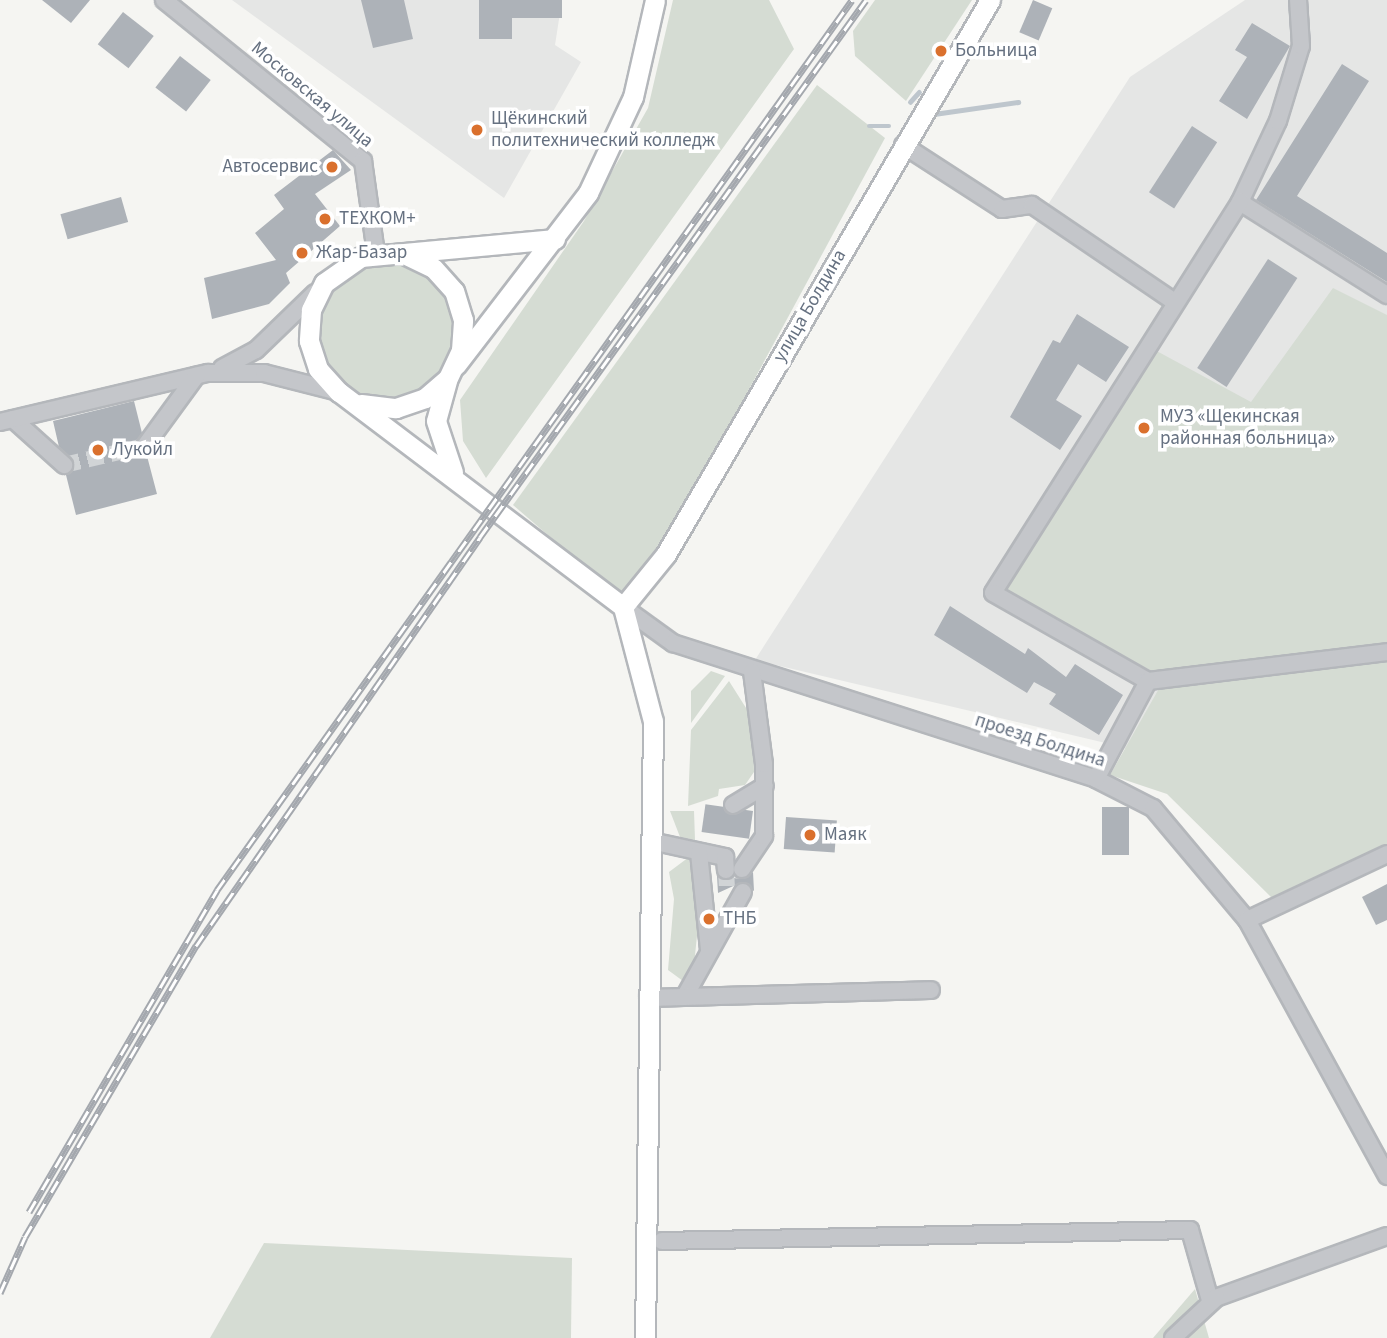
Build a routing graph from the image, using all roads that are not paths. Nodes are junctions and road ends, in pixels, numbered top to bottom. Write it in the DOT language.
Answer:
graph roads {
  1 [pos="164,0"];
  2 [pos="655,0"];
  3 [pos="990,0"];
  4 [pos="1298,0"];
  5 [pos="903,145"];
  6 [pos="1240,202"];
  7 [pos="555,239"];
  8 [pos="383,253"];
  9 [pos="324,283"];
  10 [pos="1387,295"];
  11 [pos="1173,301"];
  12 [pos="452,371"];
  13 [pos="202,375"];
  14 [pos="345,396"];
  15 [pos="7,420"];
  16 [pos="145,446"];
  17 [pos="64,465"];
  18 [pos="462,484"];
  19 [pos="623,607"];
  20 [pos="1387,652"];
  21 [pos="752,672"];
  22 [pos="1148,681"];
  23 [pos="1096,779"];
  24 [pos="765,786"];
  25 [pos="733,805"];
  26 [pos="651,841"];
  27 [pos="699,853"];
  28 [pos="1387,854"];
  29 [pos="742,869"];
  30 [pos="726,870"];
  31 [pos="735,892"];
  32 [pos="1247,920"];
  33 [pos="710,956"];
  34 [pos="931,990"];
  35 [pos="685,996"];
  36 [pos="648,998"];
  37 [pos="1387,1176"];
  38 [pos="1387,1236"];
  39 [pos="662,1241"];
  40 [pos="1216,1298"];
  41 [pos="645,1338"];
  42 [pos="1173,1338"];
  1 -- 8 [label="street, Московская улица"];
  2 -- 7 [label="main road"];
  3 -- 5 [label="main road, улица Болдина"];
  4 -- 6 [label="street"];
  5 -- 11 [label="street"];
  5 -- 19 [label="main road, улица Болдина"];
  6 -- 10 [label="street"];
  6 -- 11 [label="street"];
  7 -- 8 [label="main road"];
  7 -- 12 [label="main road"];
  8 -- 9 [label="main road"];
  8 -- 12 [label="main road"];
  9 -- 13 [label="street"];
  9 -- 14 [label="main road"];
  11 -- 22 [label="street"];
  12 -- 14 [label="main road"];
  12 -- 18 [label="main road"];
  13 -- 14 [label="street"];
  13 -- 15 [label="street"];
  13 -- 16 [label="street"];
  14 -- 18 [label="main road"];
  15 -- 17 [label="street"];
  18 -- 19 [label="main road"];
  19 -- 21 [label="street, проезд Болдина"];
  19 -- 26 [label="main road"];
  20 -- 22 [label="street"];
  21 -- 23 [label="street, проезд Болдина"];
  21 -- 24 [label="street"];
  22 -- 23 [label="street"];
  23 -- 32 [label="street, проезд Болдина"];
  24 -- 25 [label="street"];
  24 -- 29 [label="street"];
  26 -- 27 [label="street"];
  26 -- 36 [label="main road"];
  27 -- 30 [label="street"];
  27 -- 33 [label="street"];
  28 -- 32 [label="street"];
  31 -- 33 [label="street"];
  32 -- 37 [label="street, проезд Болдина"];
  33 -- 35 [label="street"];
  34 -- 35 [label="street"];
  35 -- 36 [label="street"];
  36 -- 41 [label="main road"];
  38 -- 40 [label="street"];
  39 -- 40 [label="street"];
  40 -- 42 [label="street"];
}
